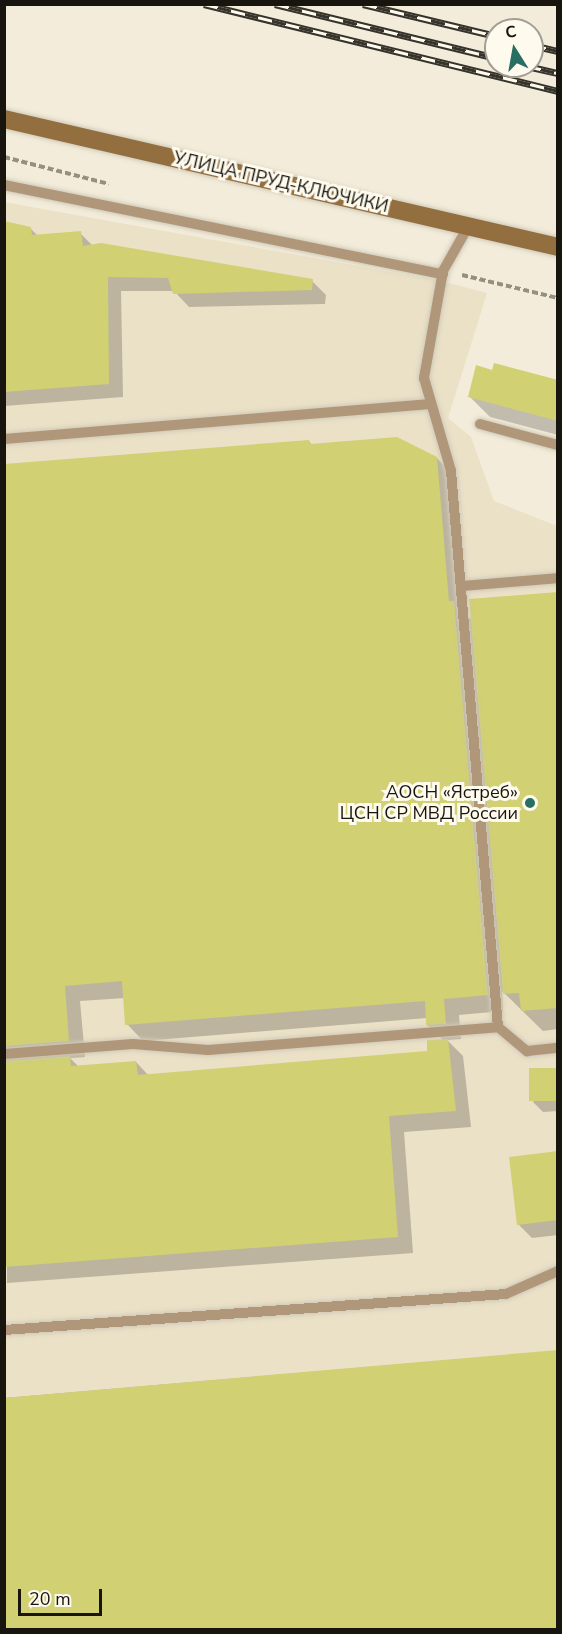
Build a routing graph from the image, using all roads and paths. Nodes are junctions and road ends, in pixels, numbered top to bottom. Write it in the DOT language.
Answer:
graph roads {
  1 [pos="4,119"];
  2 [pos="4,185"];
  3 [pos="469,225"];
  4 [pos="558,247"];
  5 [pos="443,274"];
  6 [pos="431,404"];
  7 [pos="480,424"];
  8 [pos="4,439"];
  9 [pos="558,445"];
  10 [pos="558,578"];
  11 [pos="461,586"];
  12 [pos="498,1027"];
  13 [pos="558,1048"];
  14 [pos="4,1054"];
  15 [pos="558,1271"];
  16 [pos="4,1330"];
  1 -- 3 [label="street, УЛИЦА ПРУД-КЛЮЧИКИ"];
  2 -- 5 [label="lane"];
  3 -- 4 [label="street, УЛИЦА ПРУД-КЛЮЧИКИ"];
  3 -- 5 [label="lane"];
  5 -- 6 [label="lane"];
  6 -- 8 [label="lane"];
  6 -- 11 [label="lane"];
  7 -- 9 [label="lane"];
  10 -- 11 [label="lane"];
  11 -- 12 [label="lane"];
  12 -- 13 [label="lane"];
  12 -- 14 [label="lane"];
  15 -- 16 [label="lane"];
}
